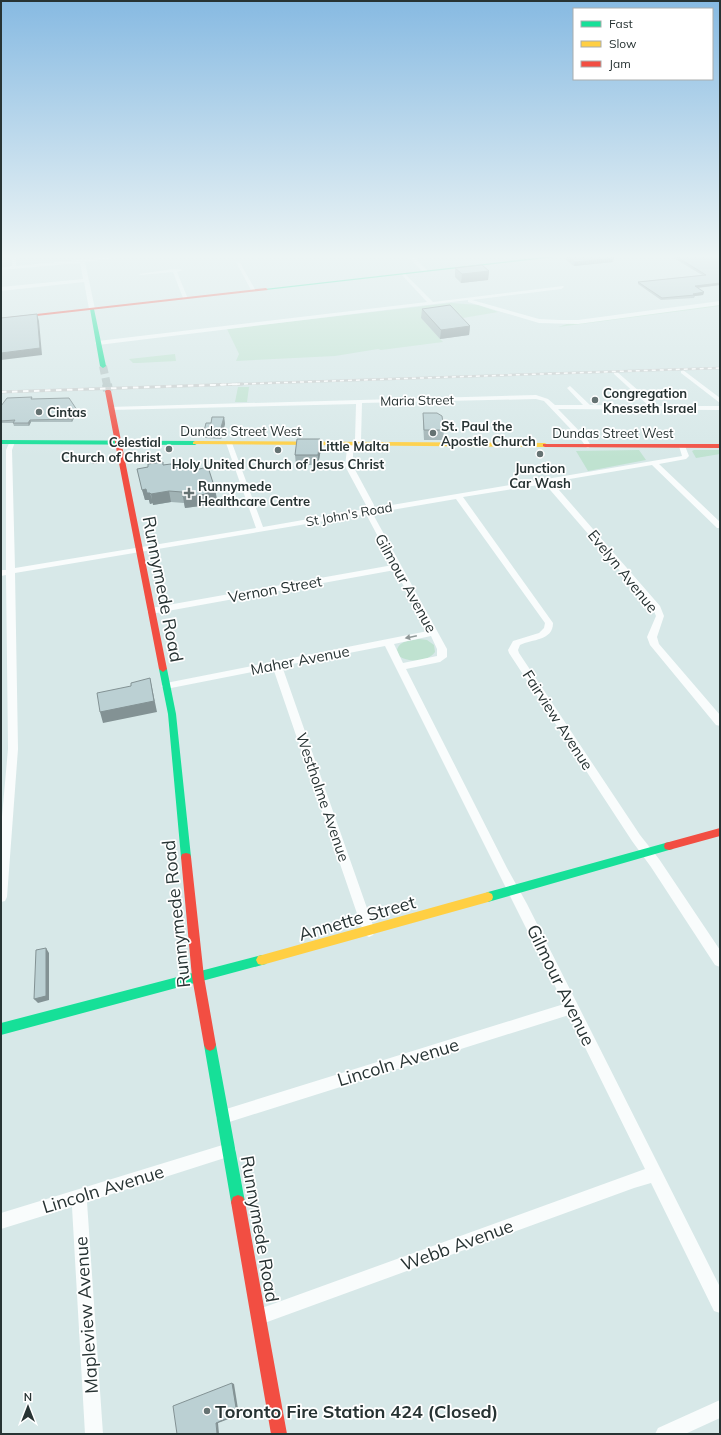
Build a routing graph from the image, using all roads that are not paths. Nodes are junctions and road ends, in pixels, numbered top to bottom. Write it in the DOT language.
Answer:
graph roads {
  1 [pos="95,324"];
  2 [pos="256,324"];
  3 [pos="98,343"];
  4 [pos="103,366"];
  5 [pos="683,372"];
  6 [pos="616,373"];
  7 [pos="570,388"];
  8 [pos="108,391"];
  9 [pos="720,401"];
  10 [pos="359,402"];
  11 [pos="554,407"];
  12 [pos="588,407"];
  13 [pos="112,408"];
  14 [pos="655,408"];
  15 [pos="720,408"];
  16 [pos="1,442"];
  17 [pos="12,442"];
  18 [pos="118,443"];
  19 [pos="229,443"];
  20 [pos="355,444"];
  21 [pos="588,446"];
  22 [pos="682,446"];
  23 [pos="720,446"];
  24 [pos="654,463"];
  25 [pos="547,481"];
  26 [pos="458,496"];
  27 [pos="370,511"];
  28 [pos="720,526"];
  29 [pos="260,529"];
  30 [pos="139,550"];
  31 [pos="398,567"];
  32 [pos="6,572"];
  33 [pos="151,611"];
  34 [pos="433,632"];
  35 [pos="388,642"];
  36 [pos="276,664"];
  37 [pos="400,667"];
  38 [pos="166,686"];
  39 [pos="720,722"];
  40 [pos="720,832"];
  41 [pos="646,852"];
  42 [pos="513,891"];
  43 [pos="1,897"];
  44 [pos="369,931"];
  45 [pos="720,961"];
  46 [pos="198,977"];
  47 [pos="572,1008"];
  48 [pos="1,1029"];
  49 [pos="223,1117"];
  50 [pos="229,1150"];
  51 [pos="656,1174"];
  52 [pos="79,1196"];
  53 [pos="1,1221"];
  54 [pos="720,1305"];
  55 [pos="259,1317"];
  56 [pos="720,1409"];
  57 [pos="94,1434"];
  58 [pos="279,1434"];
  59 [pos="664,1434"];
  1 -- 3 [label="street"];
  2 -- 3 [label="street"];
  3 -- 4 [label="street"];
  5 -- 9 [label="street"];
  6 -- 14 [label="street"];
  7 -- 12 [label="street"];
  8 -- 13 [label="street, Runnymede Road"];
  10 -- 11 [label="street, Maria Street"];
  10 -- 13 [label="street, Maria Street"];
  10 -- 20 [label="street, Gilmour Avenue"];
  11 -- 12 [label="street, Maria Street"];
  11 -- 21 [label="street"];
  12 -- 14 [label="street, Maria Street"];
  13 -- 18 [label="street, Runnymede Road"];
  14 -- 15 [label="street, Maria Street"];
  16 -- 17 [label="street, Dundas Street West"];
  17 -- 18 [label="street, Dundas Street West"];
  17 -- 32 [label="street"];
  18 -- 19 [label="street, Dundas Street West"];
  18 -- 30 [label="street, Runnymede Road"];
  19 -- 20 [label="street, Dundas Street West"];
  19 -- 29 [label="street"];
  20 -- 21 [label="street, Dundas Street West"];
  20 -- 27 [label="street, Gilmour Avenue"];
  21 -- 22 [label="street, Dundas Street West"];
  22 -- 23 [label="street, Dundas Street West"];
  22 -- 24 [label="street, St John's Road"];
  24 -- 25 [label="street, St John's Road"];
  24 -- 28 [label="street"];
  25 -- 26 [label="street, St John's Road"];
  25 -- 39 [label="street, Evelyn Avenue"];
  26 -- 27 [label="street, St John's Road"];
  26 -- 41 [label="street, Fairview Avenue"];
  27 -- 29 [label="street, St John's Road"];
  27 -- 31 [label="street, Gilmour Avenue"];
  29 -- 30 [label="street, St John's Road"];
  30 -- 32 [label="street, St John's Road"];
  30 -- 33 [label="street, Runnymede Road"];
  31 -- 33 [label="street, Vernon Street"];
  31 -- 34 [label="street, Gilmour Avenue"];
  32 -- 43 [label="street"];
  33 -- 38 [label="street, Runnymede Road"];
  34 -- 35 [label="street, Maher Avenue, one-way"];
  34 -- 37 [label="street, Gilmour Avenue"];
  35 -- 36 [label="street, Maher Avenue"];
  35 -- 37 [label="street, Gilmour Avenue"];
  36 -- 38 [label="street, Maher Avenue"];
  36 -- 44 [label="street, Westholme Avenue"];
  37 -- 42 [label="street, Gilmour Avenue"];
  38 -- 46 [label="street, Runnymede Road"];
  40 -- 41 [label="street, Annette Street"];
  41 -- 42 [label="street, Annette Street"];
  41 -- 45 [label="street, Fairview Avenue"];
  42 -- 44 [label="street, Annette Street"];
  42 -- 47 [label="street, Gilmour Avenue"];
  44 -- 46 [label="street, Annette Street"];
  46 -- 48 [label="street, Annette Street"];
  46 -- 49 [label="street, Runnymede Road"];
  47 -- 49 [label="street, Lincoln Avenue"];
  47 -- 51 [label="street, Gilmour Avenue"];
  49 -- 50 [label="street, Runnymede Road"];
  50 -- 52 [label="street, Lincoln Avenue"];
  50 -- 55 [label="street, Runnymede Road"];
  51 -- 54 [label="street, Gilmour Avenue"];
  51 -- 55 [label="street, Webb Avenue"];
  52 -- 53 [label="street, Lincoln Avenue"];
  52 -- 57 [label="street, Mapleview Avenue"];
  55 -- 58 [label="street, Runnymede Road"];
  56 -- 59 [label="street"];
}
